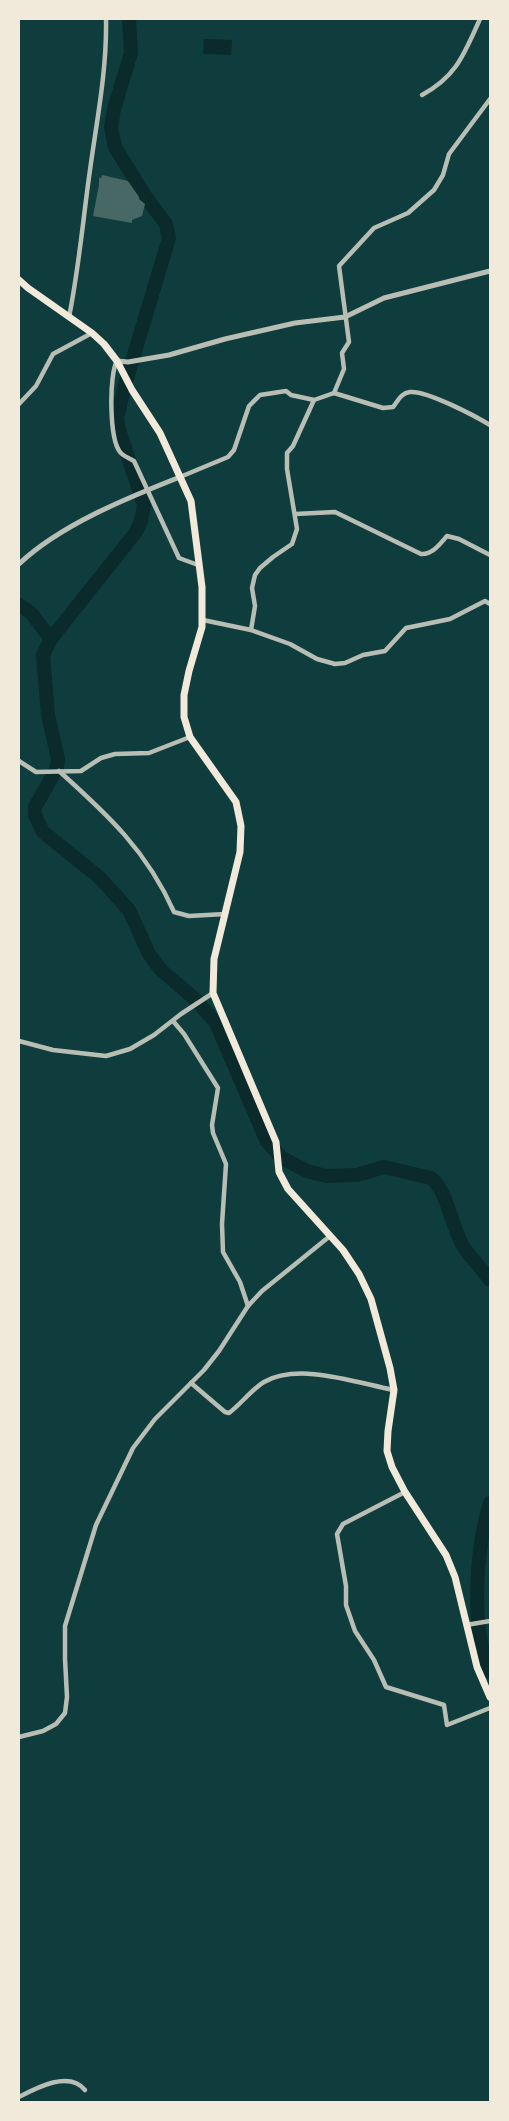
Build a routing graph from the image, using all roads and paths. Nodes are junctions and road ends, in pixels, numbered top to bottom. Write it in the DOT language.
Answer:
graph roads {
  1 [pos="106,19"];
  2 [pos="480,19"];
  3 [pos="422,94"];
  4 [pos="490,99"];
  5 [pos="490,271"];
  6 [pos="19,280"];
  7 [pos="69,317"];
  8 [pos="345,317"];
  9 [pos="92,333"];
  10 [pos="117,361"];
  11 [pos="334,393"];
  12 [pos="314,400"];
  13 [pos="19,404"];
  14 [pos="490,425"];
  15 [pos="180,477"];
  16 [pos="147,490"];
  17 [pos="295,514"];
  18 [pos="490,555"];
  19 [pos="19,564"];
  20 [pos="198,565"];
  21 [pos="490,604"];
  22 [pos="203,620"];
  23 [pos="251,630"];
  24 [pos="190,737"];
  25 [pos="19,761"];
  26 [pos="59,771"];
  27 [pos="226,914"];
  28 [pos="213,993"];
  29 [pos="173,1021"];
  30 [pos="19,1041"];
  31 [pos="330,1236"];
  32 [pos="248,1306"];
  33 [pos="191,1384"];
  34 [pos="394,1390"];
  35 [pos="405,1492"];
  36 [pos="490,1621"];
  37 [pos="468,1624"];
  38 [pos="490,1696"];
  39 [pos="490,1708"];
  40 [pos="19,1737"];
  41 [pos="85,2090"];
  42 [pos="19,2097"];
  1 -- 7 [label="street"];
  2 -- 3 [label="street"];
  4 -- 8 [label="street"];
  5 -- 8 [label="street"];
  6 -- 7 [label="main road"];
  7 -- 9 [label="main road"];
  8 -- 10 [label="street"];
  8 -- 11 [label="street"];
  9 -- 10 [label="main road"];
  9 -- 13 [label="street"];
  10 -- 15 [label="main road"];
  10 -- 16 [label="street"];
  11 -- 12 [label="street"];
  11 -- 14 [label="street"];
  12 -- 15 [label="street"];
  12 -- 17 [label="street"];
  15 -- 16 [label="street"];
  15 -- 20 [label="main road"];
  16 -- 19 [label="street"];
  16 -- 20 [label="street"];
  17 -- 18 [label="street"];
  17 -- 23 [label="street"];
  20 -- 22 [label="main road"];
  21 -- 23 [label="street"];
  22 -- 23 [label="street"];
  22 -- 24 [label="main road"];
  24 -- 26 [label="street"];
  24 -- 27 [label="main road"];
  25 -- 26 [label="street"];
  26 -- 27 [label="street"];
  27 -- 28 [label="main road"];
  28 -- 29 [label="street"];
  28 -- 31 [label="main road"];
  29 -- 30 [label="street"];
  29 -- 32 [label="street"];
  31 -- 32 [label="street"];
  31 -- 34 [label="main road"];
  32 -- 33 [label="street"];
  33 -- 34 [label="street"];
  33 -- 40 [label="street"];
  34 -- 35 [label="main road"];
  35 -- 37 [label="main road"];
  35 -- 39 [label="street"];
  36 -- 37 [label="street"];
  37 -- 38 [label="main road"];
  41 -- 42 [label="street"];
}
